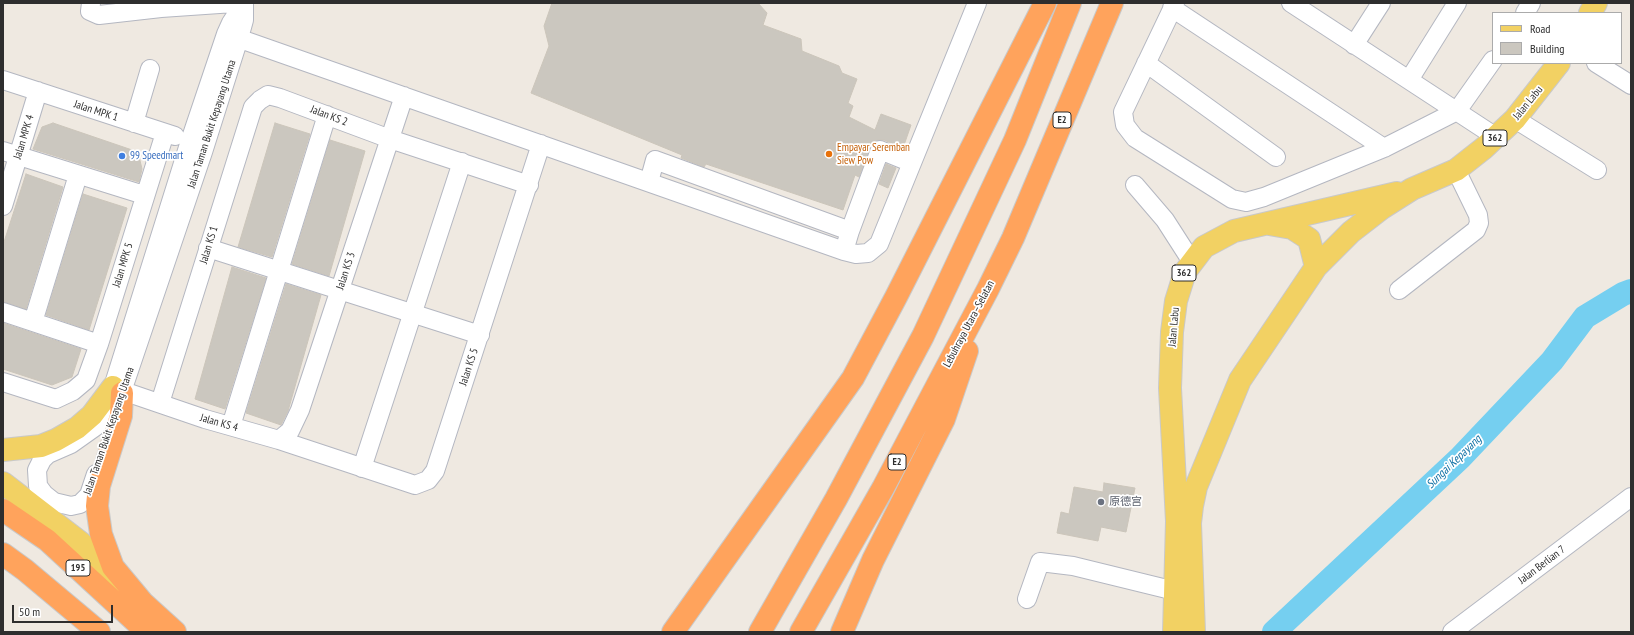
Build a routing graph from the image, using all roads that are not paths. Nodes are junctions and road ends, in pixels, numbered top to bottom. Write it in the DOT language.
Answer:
graph roads {
  1 [pos="234,3"];
  2 [pos="244,3"];
  3 [pos="977,3"];
  4 [pos="1045,3"];
  5 [pos="1070,3"];
  6 [pos="1112,3"];
  7 [pos="1291,3"];
  8 [pos="1381,3"];
  9 [pos="1457,3"];
  10 [pos="1531,3"];
  11 [pos="1596,3"];
  12 [pos="162,6"];
  13 [pos="1174,6"];
  14 [pos="90,7"];
  15 [pos="1526,12"];
  16 [pos="1591,12"];
  17 [pos="233,36"];
  18 [pos="1354,44"];
  19 [pos="1492,61"];
  20 [pos="1146,63"];
  21 [pos="1558,64"];
  22 [pos="1598,64"];
  23 [pos="150,69"];
  24 [pos="3,80"];
  25 [pos="1409,80"];
  26 [pos="1631,84"];
  27 [pos="38,91"];
  28 [pos="268,95"];
  29 [pos="404,96"];
  30 [pos="1457,111"];
  31 [pos="327,115"];
  32 [pos="1515,120"];
  33 [pos="134,123"];
  34 [pos="165,133"];
  35 [pos="1496,137"];
  36 [pos="390,139"];
  37 [pos="190,141"];
  38 [pos="541,144"];
  39 [pos="1384,148"];
  40 [pos="11,154"];
  41 [pos="1276,158"];
  42 [pos="462,162"];
  43 [pos="912,163"];
  44 [pos="1456,170"];
  45 [pos="1597,170"];
  46 [pos="78,175"];
  47 [pos="650,182"];
  48 [pos="528,185"];
  49 [pos="1135,185"];
  50 [pos="1412,189"];
  51 [pos="144,195"];
  52 [pos="3,206"];
  53 [pos="1266,224"];
  54 [pos="850,231"];
  55 [pos="208,248"];
  56 [pos="844,251"];
  57 [pos="1192,262"];
  58 [pos="1316,266"];
  59 [pos="279,271"];
  60 [pos="988,289"];
  61 [pos="340,290"];
  62 [pos="1399,290"];
  63 [pos="3,312"];
  64 [pos="412,314"];
  65 [pos="33,322"];
  66 [pos="480,335"];
  67 [pos="99,344"];
  68 [pos="3,382"];
  69 [pos="119,390"];
  70 [pos="160,403"];
  71 [pos="231,426"];
  72 [pos="279,440"];
  73 [pos="3,450"];
  74 [pos="362,468"];
  75 [pos="3,483"];
  76 [pos="1631,497"];
  77 [pos="3,510"];
  78 [pos="3,554"];
  79 [pos="3,561"];
  80 [pos="25,570"];
  81 [pos="1175,591"];
  82 [pos="1027,599"];
  83 [pos="1174,628"];
  84 [pos="99,632"];
  85 [pos="148,632"];
  86 [pos="161,632"];
  87 [pos="175,632"];
  88 [pos="673,632"];
  89 [pos="760,632"];
  90 [pos="801,632"];
  91 [pos="842,632"];
  92 [pos="1194,632"];
  93 [pos="1452,632"];
  1 -- 12 [label="street"];
  2 -- 17 [label="street, Jalan Taman Bukit Kepayang Utama"];
  3 -- 43 [label="street"];
  4 -- 88 [label="highway"];
  5 -- 89 [label="highway"];
  6 -- 60 [label="highway, Lebuhraya Utara–Selatan / E2"];
  7 -- 18 [label="street"];
  8 -- 18 [label="street"];
  9 -- 25 [label="street"];
  10 -- 15 [label="street"];
  11 -- 16 [label="main road"];
  12 -- 14 [label="street"];
  13 -- 20 [label="street"];
  13 -- 39 [label="street"];
  17 -- 29 [label="street"];
  17 -- 37 [label="street, Jalan Taman Bukit Kepayang Utama"];
  17 -- 69 [label="street, Jalan Taman Bukit Kepayang Utama"];
  18 -- 25 [label="street"];
  19 -- 30 [label="street"];
  20 -- 39 [label="street"];
  20 -- 41 [label="street"];
  21 -- 32 [label="main road, Jalan Labu / 362"];
  22 -- 26 [label="street"];
  23 -- 33 [label="street"];
  24 -- 27 [label="street, Jalan MPK 1"];
  25 -- 30 [label="street"];
  27 -- 33 [label="street, Jalan MPK 1"];
  27 -- 40 [label="street, Jalan MPK 4"];
  28 -- 31 [label="street, Jalan KS 2"];
  28 -- 55 [label="street, Jalan KS 1"];
  29 -- 36 [label="street, Jalan KS 3"];
  29 -- 38 [label="street"];
  30 -- 35 [label="street"];
  30 -- 39 [label="street"];
  31 -- 36 [label="street, Jalan KS 2"];
  31 -- 59 [label="street"];
  32 -- 35 [label="main road, Jalan Labu / 362"];
  32 -- 45 [label="street"];
  33 -- 34 [label="street, Jalan MPK 1"];
  34 -- 37 [label="street, Jalan MPK 1"];
  34 -- 51 [label="street, Jalan MPK 5"];
  35 -- 44 [label="main road, Jalan Labu / 362"];
  36 -- 42 [label="street, Jalan KS 2"];
  36 -- 61 [label="street, Jalan KS 3"];
  37 -- 69 [label="street, Jalan Taman Bukit Kepayang Utama"];
  38 -- 47 [label="street"];
  38 -- 48 [label="street, Jalan KS 5"];
  40 -- 46 [label="street"];
  40 -- 52 [label="street, Jalan MPK 4"];
  42 -- 48 [label="street, Jalan KS 2"];
  42 -- 64 [label="street"];
  43 -- 54 [label="street"];
  43 -- 56 [label="street"];
  44 -- 50 [label="main road, Jalan Labu / 362"];
  44 -- 62 [label="street"];
  46 -- 51 [label="street"];
  46 -- 65 [label="street"];
  47 -- 54 [label="street"];
  47 -- 56 [label="street"];
  48 -- 66 [label="street, Jalan KS 5"];
  49 -- 57 [label="street"];
  50 -- 53 [label="main road, Jalan Labu / 362"];
  50 -- 58 [label="main road, Jalan Labu / 362"];
  51 -- 67 [label="street, Jalan MPK 5"];
  53 -- 57 [label="main road, Jalan Labu / 362"];
  53 -- 58 [label="main road"];
  54 -- 56 [label="street"];
  55 -- 59 [label="street"];
  55 -- 70 [label="street, Jalan KS 1"];
  57 -- 81 [label="main road, Jalan Labu / 362"];
  58 -- 92 [label="main road, Jalan Labu / 362"];
  59 -- 61 [label="street"];
  59 -- 71 [label="street"];
  60 -- 90 [label="highway, Lebuhraya Utara–Selatan / E2"];
  60 -- 91 [label="highway"];
  61 -- 64 [label="street"];
  61 -- 72 [label="street, Jalan KS 3"];
  63 -- 65 [label="street"];
  64 -- 66 [label="street"];
  64 -- 74 [label="street"];
  65 -- 67 [label="street"];
  66 -- 74 [label="street, Jalan KS 5"];
  67 -- 68 [label="street, Jalan MPK 5"];
  69 -- 69 [label="street, Jalan Taman Bukit Kepayang Utama"];
  69 -- 70 [label="street, Jalan KS 4"];
  69 -- 73 [label="main road"];
  69 -- 87 [label="highway"];
  70 -- 71 [label="street, Jalan KS 4"];
  71 -- 72 [label="street, Jalan KS 4"];
  72 -- 74 [label="street, Jalan KS 5"];
  75 -- 86 [label="main road"];
  76 -- 93 [label="street, Jalan Berlian 7"];
  77 -- 85 [label="highway, 195"];
  78 -- 80 [label="highway"];
  79 -- 80 [label="main road"];
  80 -- 84 [label="highway"];
  81 -- 82 [label="street"];
  81 -- 83 [label="main road, Jalan Labu / 362"];
}
